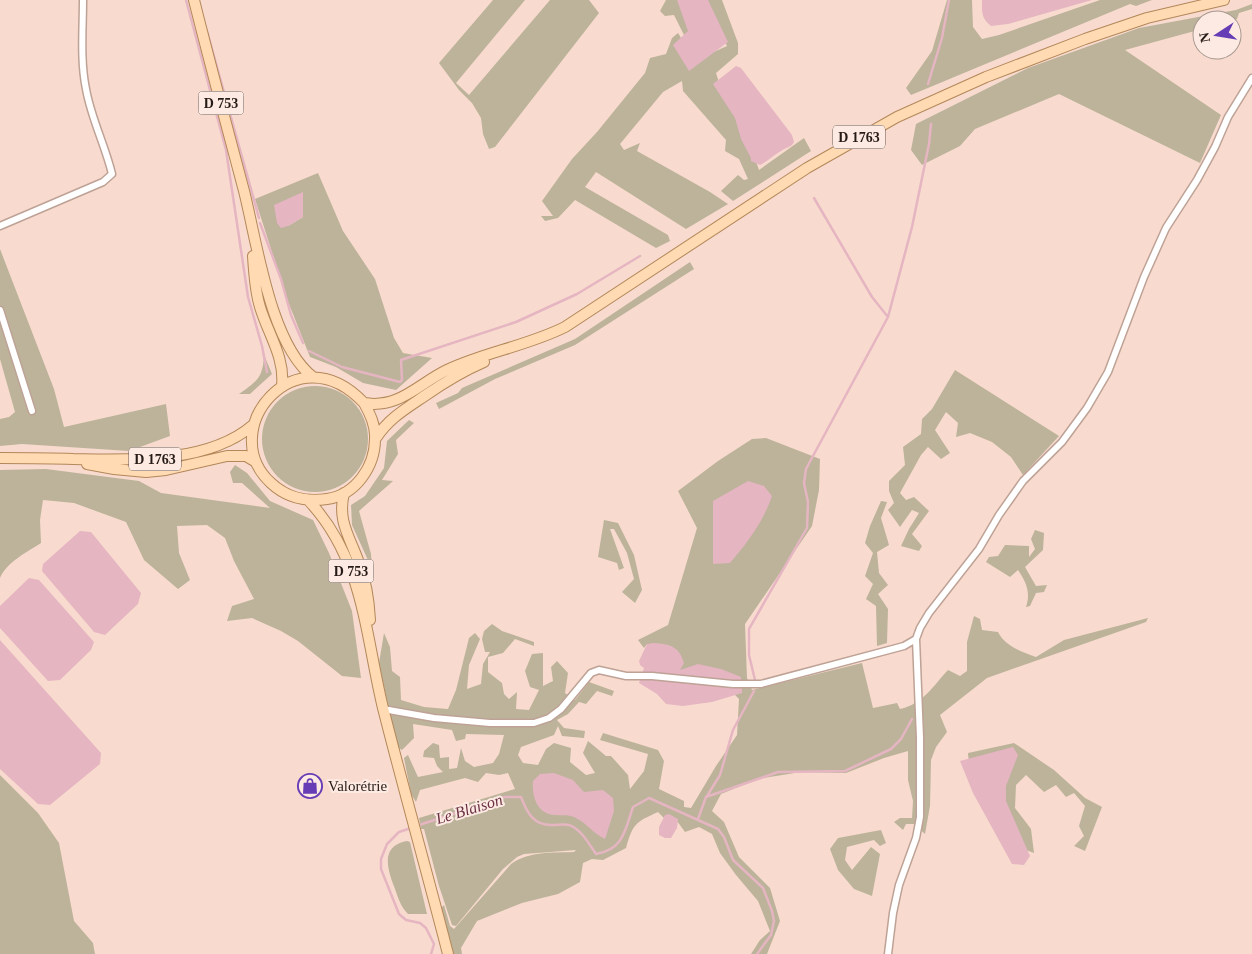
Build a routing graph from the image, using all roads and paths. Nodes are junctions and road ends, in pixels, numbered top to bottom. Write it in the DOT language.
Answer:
graph roads {
  1 [pos="83,0"];
  2 [pos="194,0"];
  3 [pos="1224,0"];
  4 [pos="1252,78"];
  5 [pos="247,206"];
  6 [pos="0,226"];
  7 [pos="0,310"];
  8 [pos="527,344"];
  9 [pos="313,377"];
  10 [pos="282,386"];
  11 [pos="364,403"];
  12 [pos="32,411"];
  13 [pos="253,425"];
  14 [pos="376,438"];
  15 [pos="0,458"];
  16 [pos="49,458"];
  17 [pos="256,462"];
  18 [pos="344,493"];
  19 [pos="309,501"];
  20 [pos="916,640"];
  21 [pos="372,650"];
  22 [pos="383,709"];
  23 [pos="448,954"];
  24 [pos="888,954"];
  1 -- 6 [label="street"];
  2 -- 5 [label="main road, D 753"];
  3 -- 8 [label="main road, D 1763"];
  4 -- 20 [label="street"];
  5 -- 9 [label="main road, D 753"];
  5 -- 10 [label="main road, D 753"];
  7 -- 12 [label="street"];
  8 -- 11 [label="main road, D 1763"];
  8 -- 14 [label="main road, D 1763"];
  9 -- 10 [label="main road"];
  9 -- 11 [label="main road"];
  10 -- 13 [label="main road"];
  11 -- 14 [label="main road"];
  13 -- 16 [label="main road, D 1763"];
  13 -- 17 [label="main road"];
  14 -- 18 [label="main road"];
  15 -- 16 [label="main road, D 1763"];
  16 -- 17 [label="main road, D 1763"];
  17 -- 19 [label="main road"];
  18 -- 19 [label="main road"];
  18 -- 21 [label="main road, D 753"];
  19 -- 21 [label="main road, D 753"];
  20 -- 22 [label="street"];
  20 -- 24 [label="street"];
  21 -- 22 [label="main road, D 753"];
  22 -- 23 [label="main road, D 753"];
}
